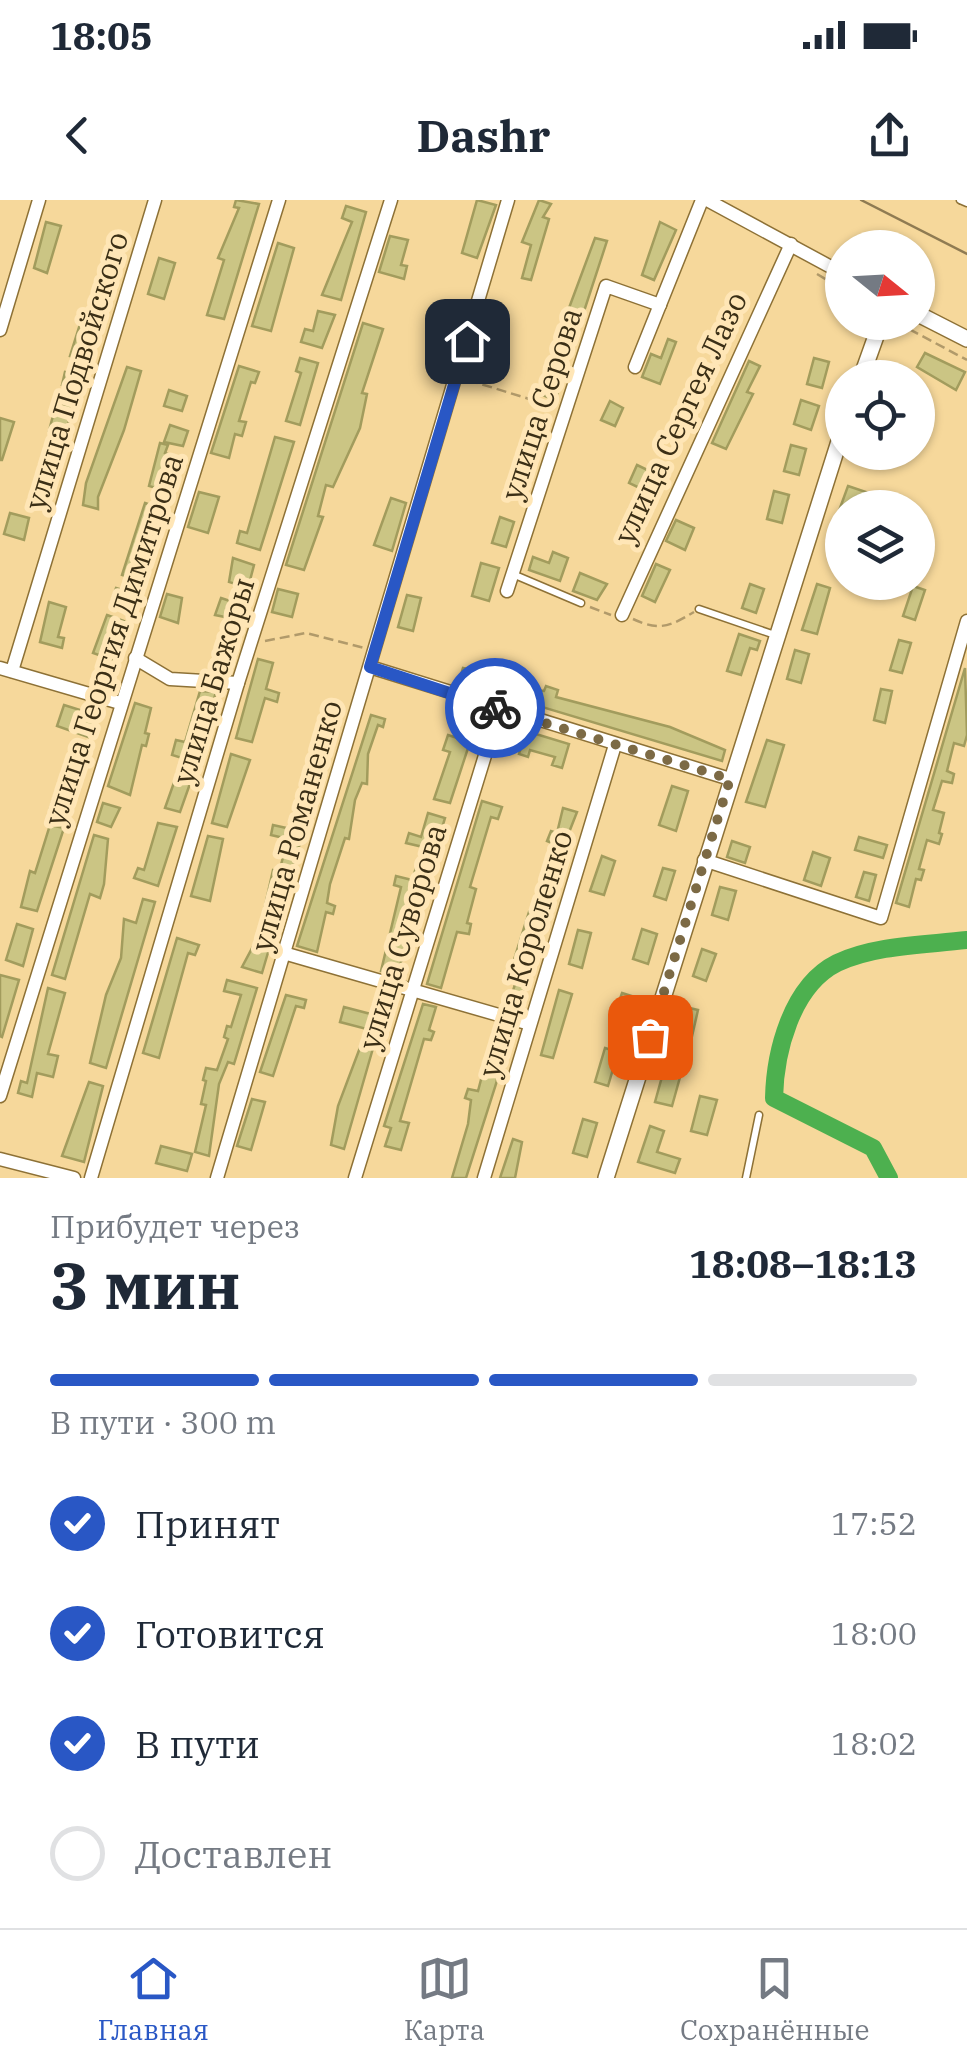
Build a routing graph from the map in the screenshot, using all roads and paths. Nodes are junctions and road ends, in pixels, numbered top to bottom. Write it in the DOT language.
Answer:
graph roads {
  1 [pos="39,200"];
  2 [pos="155,200"];
  3 [pos="279,200"];
  4 [pos="391,200"];
  5 [pos="508,200"];
  6 [pos="704,200"];
  7 [pos="960,200"];
  8 [pos="967,203"];
  9 [pos="790,244"];
  10 [pos="825,264"];
  11 [pos="660,305"];
  12 [pos="935,323"];
  13 [pos="0,330"];
  14 [pos="930,340"];
  15 [pos="967,340"];
  16 [pos="967,360"];
  17 [pos="634,368"];
  18 [pos="457,376"];
  19 [pos="566,410"];
  20 [pos="830,470"];
  21 [pos="514,575"];
  22 [pos="507,591"];
  23 [pos="581,603"];
  24 [pos="699,609"];
  25 [pos="622,614"];
  26 [pos="967,621"];
  27 [pos="776,635"];
  28 [pos="250,644"];
  29 [pos="375,651"];
  30 [pos="135,658"];
  31 [pos="370,667"];
  32 [pos="6,669"];
  33 [pos="238,683"];
  34 [pos="120,703"];
  35 [pos="499,710"];
  36 [pos="615,745"];
  37 [pos="730,779"];
  38 [pos="704,860"];
  39 [pos="287,954"];
  40 [pos="413,990"];
  41 [pos="530,1024"];
  42 [pos="0,1096"];
  43 [pos="759,1115"];
  44 [pos="0,1159"];
  45 [pos="47,1175"];
  46 [pos="74,1178"];
  47 [pos="92,1178"];
  48 [pos="216,1178"];
  49 [pos="355,1178"];
  50 [pos="484,1178"];
  51 [pos="606,1178"];
  52 [pos="746,1178"];
  1 -- 13 [label="street"];
  2 -- 32 [label="street, улица Подвойского"];
  3 -- 30 [label="street, улица Георгия Димитрова"];
  4 -- 28 [label="street, улица Бажоры"];
  5 -- 18 [label="street, улица Романенко"];
  6 -- 9 [label="street"];
  6 -- 11 [label="street"];
  7 -- 8 [label="lane"];
  9 -- 10 [label="street"];
  9 -- 25 [label="street, улица Сергея Лазо"];
  11 -- 17 [label="street"];
  11 -- 19 [label="street, улица Серова"];
  12 -- 15 [label="street"];
  14 -- 16 [label="path"];
  18 -- 19 [label="path"];
  18 -- 29 [label="street, улица Романенко"];
  19 -- 21 [label="street, улица Серова"];
  20 -- 27 [label="street"];
  21 -- 22 [label="street, улица Серова"];
  21 -- 23 [label="lane"];
  23 -- 25 [label="path"];
  24 -- 25 [label="path"];
  24 -- 27 [label="lane"];
  26 -- 38 [label="street"];
  27 -- 37 [label="street"];
  28 -- 29 [label="path"];
  28 -- 33 [label="street, улица Бажоры"];
  29 -- 31 [label="street, улица Романенко"];
  30 -- 33 [label="street"];
  30 -- 34 [label="street, улица Георгия Димитрова"];
  31 -- 35 [label="street"];
  31 -- 39 [label="street, улица Романенко"];
  32 -- 34 [label="street"];
  33 -- 47 [label="street, улица Бажоры"];
  34 -- 42 [label="street, улица Георгия Димитрова"];
  35 -- 36 [label="street"];
  35 -- 40 [label="street, улица Суворова"];
  36 -- 37 [label="street"];
  36 -- 41 [label="street, улица Короленко"];
  37 -- 38 [label="street"];
  38 -- 51 [label="street"];
  39 -- 40 [label="street"];
  39 -- 48 [label="street, улица Романенко"];
  40 -- 41 [label="street"];
  40 -- 49 [label="street, улица Суворова"];
  41 -- 50 [label="street, улица Короленко"];
  43 -- 52 [label="lane"];
  44 -- 45 [label="street"];
  45 -- 46 [label="street"];
}
